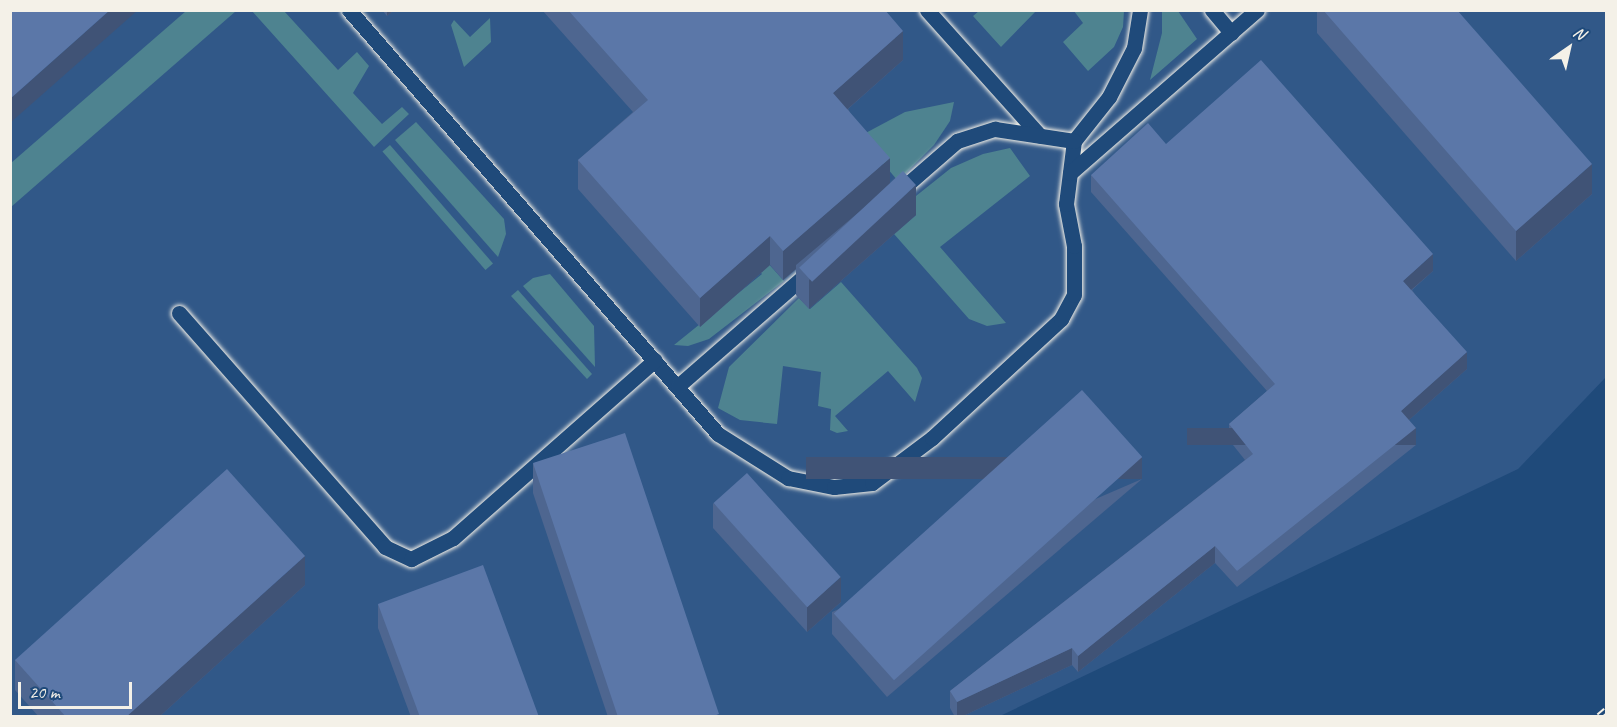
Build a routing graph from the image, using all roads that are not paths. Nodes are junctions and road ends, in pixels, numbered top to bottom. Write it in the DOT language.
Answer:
graph roads {
  1 [pos="349,10"];
  2 [pos="927,10"];
  3 [pos="1140,10"];
  4 [pos="1212,10"];
  5 [pos="1257,10"];
  6 [pos="1231,33"];
  7 [pos="1040,136"];
  8 [pos="1074,141"];
  9 [pos="1070,173"];
  10 [pos="887,202"];
  11 [pos="826,256"];
  12 [pos="178,314"];
  13 [pos="655,360"];
  14 [pos="678,386"];
  1 -- 13 [label="lane"];
  2 -- 7 [label="lane"];
  3 -- 8 [label="lane"];
  4 -- 6 [label="lane"];
  5 -- 6 [label="lane"];
  6 -- 9 [label="lane"];
  7 -- 8 [label="lane"];
  7 -- 10 [label="lane"];
  8 -- 9 [label="lane"];
  9 -- 14 [label="lane"];
  11 -- 14 [label="lane"];
  12 -- 13 [label="lane"];
  13 -- 14 [label="lane"];
}
